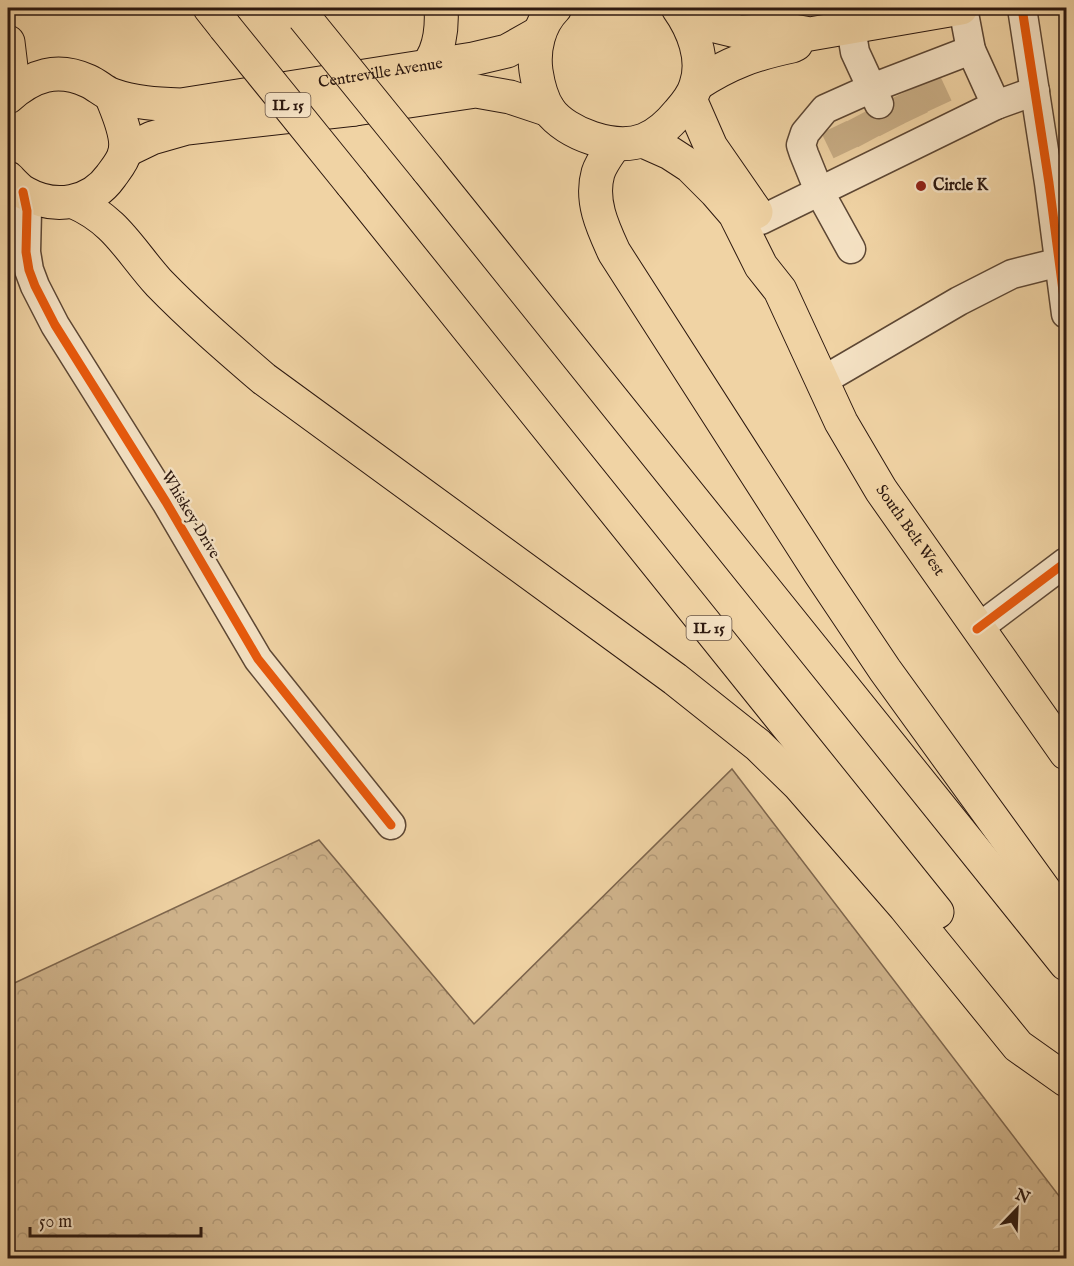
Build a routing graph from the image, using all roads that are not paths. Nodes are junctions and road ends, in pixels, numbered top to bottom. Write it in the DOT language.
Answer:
graph roads {
  1 [pos="441,8"];
  2 [pos="962,8"];
  3 [pos="1022,8"];
  4 [pos="300,12"];
  5 [pos="682,13"];
  6 [pos="217,17"];
  7 [pos="547,20"];
  8 [pos="802,21"];
  9 [pos="862,26"];
  10 [pos="8,42"];
  11 [pos="971,50"];
  12 [pos="427,68"];
  13 [pos="1035,91"];
  14 [pos="693,92"];
  15 [pos="111,95"];
  16 [pos="8,97"];
  17 [pos="876,97"];
  18 [pos="996,105"];
  19 [pos="355,109"];
  20 [pos="549,110"];
  21 [pos="629,142"];
  22 [pos="125,151"];
  23 [pos="1058,182"];
  24 [pos="15,185"];
  25 [pos="819,191"];
  26 [pos="64,202"];
  27 [pos="761,220"];
  28 [pos="28,230"];
  29 [pos="851,249"];
  30 [pos="1060,262"];
  31 [pos="780,290"];
  32 [pos="1066,314"];
  33 [pos="822,381"];
  34 [pos="1066,562"];
  35 [pos="977,628"];
  36 [pos="1066,753"];
  37 [pos="391,825"];
  38 [pos="1066,920"];
  39 [pos="1066,964"];
  40 [pos="1066,1073"];
  41 [pos="1066,1080"];
  1 -- 12 [label="main road"];
  2 -- 9 [label="main road"];
  2 -- 11 [label="street"];
  3 -- 13 [label="street"];
  4 -- 39 [label="main road, bridge"];
  5 -- 8 [label="main road"];
  5 -- 14 [label="main road, South Belt West"];
  6 -- 40 [label="main road, IL 15, bridge"];
  7 -- 12 [label="main road, Centreville Avenue"];
  7 -- 20 [label="main road, South Belt West"];
  8 -- 9 [label="main road"];
  8 -- 14 [label="main road"];
  9 -- 17 [label="street"];
  10 -- 16 [label="main road"];
  11 -- 17 [label="street"];
  11 -- 18 [label="street"];
  12 -- 15 [label="main road, Centreville Avenue"];
  12 -- 19 [label="main road"];
  13 -- 18 [label="street"];
  13 -- 23 [label="street"];
  14 -- 21 [label="main road"];
  14 -- 27 [label="main road, South Belt West"];
  15 -- 16 [label="main road, Centreville Avenue"];
  15 -- 22 [label="main road"];
  17 -- 25 [label="street"];
  18 -- 25 [label="street"];
  19 -- 20 [label="main road, Centreville Avenue"];
  19 -- 22 [label="main road, Centreville Avenue"];
  20 -- 21 [label="main road, South Belt West"];
  21 -- 31 [label="main road, South Belt West"];
  21 -- 38 [label="main road"];
  22 -- 26 [label="main road"];
  23 -- 30 [label="street"];
  24 -- 26 [label="main road"];
  24 -- 28 [label="street, Whiskey Drive"];
  25 -- 27 [label="street"];
  25 -- 29 [label="street"];
  26 -- 28 [label="street"];
  26 -- 41 [label="main road"];
  27 -- 31 [label="main road, South Belt West"];
  28 -- 37 [label="street, Whiskey Drive"];
  30 -- 32 [label="street"];
  30 -- 33 [label="street"];
  31 -- 33 [label="main road, South Belt West"];
  33 -- 35 [label="main road, South Belt West"];
  34 -- 35 [label="street"];
  35 -- 36 [label="main road, South Belt West"];
}
